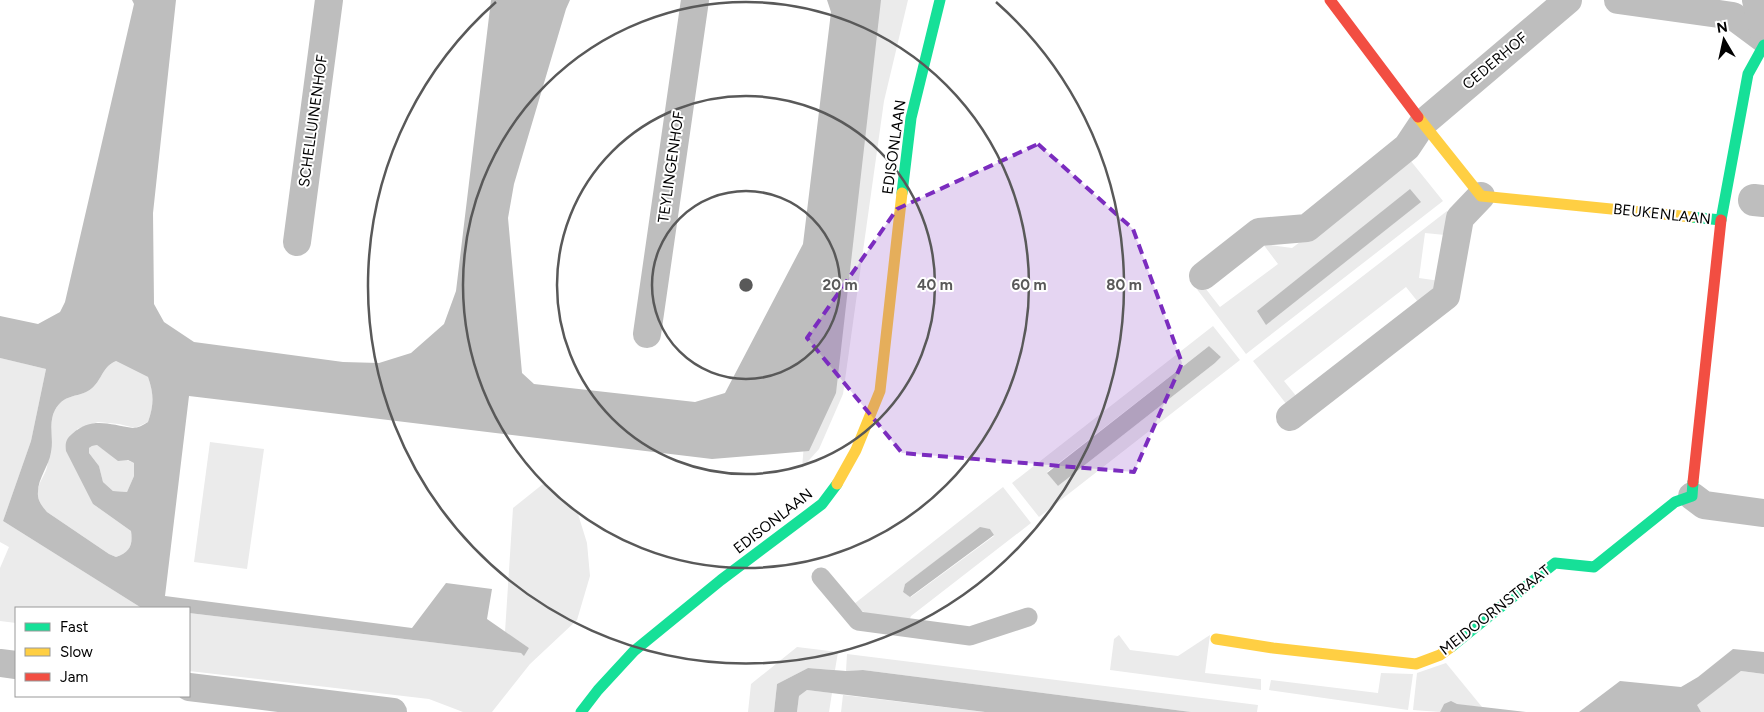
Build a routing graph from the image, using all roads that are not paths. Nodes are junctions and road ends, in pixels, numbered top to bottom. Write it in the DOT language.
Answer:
graph roads {
  1 [pos="329,0"];
  2 [pos="696,0"];
  3 [pos="940,0"];
  4 [pos="1330,0"];
  5 [pos="1568,0"];
  6 [pos="1618,0"];
  7 [pos="1756,0"];
  8 [pos="1764,33"];
  9 [pos="1764,40"];
  10 [pos="1764,45"];
  11 [pos="1422,123"];
  12 [pos="1481,196"];
  13 [pos="1722,220"];
  14 [pos="297,242"];
  15 [pos="1203,276"];
  16 [pos="647,334"];
  17 [pos="1290,417"];
  18 [pos="1692,496"];
  19 [pos="1764,513"];
  20 [pos="821,577"];
  21 [pos="1028,617"];
  22 [pos="1216,639"];
  23 [pos="0,663"];
  24 [pos="15,665"];
  25 [pos="190,688"];
  26 [pos="393,712"];
  27 [pos="581,712"];
  1 -- 14 [label="street, SCHELLUINENHOF"];
  2 -- 16 [label="street, TEYLINGENHOF"];
  3 -- 27 [label="street, EDISONLAAN"];
  4 -- 11 [label="street"];
  5 -- 11 [label="street, CEDERHOF"];
  6 -- 9 [label="street"];
  7 -- 8 [label="street"];
  10 -- 13 [label="street, BEUKENLAAN"];
  11 -- 12 [label="street"];
  11 -- 15 [label="street"];
  12 -- 13 [label="street, BEUKENLAAN"];
  12 -- 17 [label="street"];
  13 -- 18 [label="street"];
  18 -- 19 [label="street"];
  18 -- 22 [label="street, MEIDOORNSTRAAT"];
  20 -- 21 [label="lane"];
  23 -- 24 [label="street"];
  25 -- 26 [label="street"];
}
